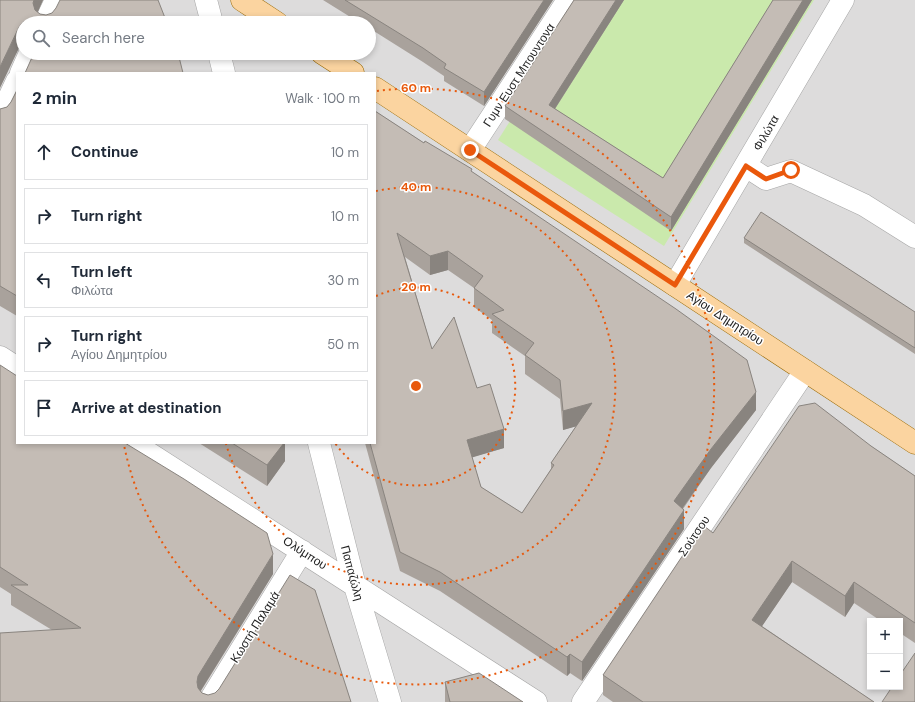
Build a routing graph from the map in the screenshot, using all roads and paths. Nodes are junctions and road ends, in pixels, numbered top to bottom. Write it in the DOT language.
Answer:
graph roads {
  1 [pos="56,0"];
  2 [pos="206,0"];
  3 [pos="242,0"];
  4 [pos="568,0"];
  5 [pos="843,0"];
  6 [pos="48,16"];
  7 [pos="210,16"];
  8 [pos="266,16"];
  9 [pos="27,60"];
  10 [pos="221,60"];
  11 [pos="333,60"];
  12 [pos="21,72"];
  13 [pos="224,72"];
  14 [pos="351,72"];
  15 [pos="16,83"];
  16 [pos="376,89"];
  17 [pos="0,117"];
  18 [pos="470,150"];
  19 [pos="746,166"];
  20 [pos="915,237"];
  21 [pos="675,285"];
  22 [pos="0,358"];
  23 [pos="16,367"];
  24 [pos="805,371"];
  25 [pos="915,443"];
  26 [pos="135,444"];
  27 [pos="319,444"];
  28 [pos="302,551"];
  29 [pos="355,586"];
  30 [pos="209,702"];
  31 [pos="390,702"];
  32 [pos="536,702"];
  33 [pos="583,702"];
  1 -- 6 [label="street"];
  2 -- 7 [label="street"];
  3 -- 8 [label="main road"];
  4 -- 18 [label="street, Γυμν Ευστ Μπουντονα"];
  5 -- 19 [label="street, Φιλώτα"];
  9 -- 12 [label="street"];
  10 -- 13 [label="street"];
  11 -- 14 [label="main road"];
  15 -- 17 [label="street"];
  16 -- 18 [label="main road, Αγίου Δημητρίου"];
  18 -- 21 [label="main road, Αγίου Δημητρίου"];
  19 -- 20 [label="street"];
  19 -- 21 [label="street, Φιλώτα"];
  21 -- 24 [label="main road, Αγίου Δημητρίου"];
  22 -- 23 [label="street"];
  24 -- 25 [label="main road, Αγίου Δημητρίου"];
  24 -- 33 [label="street, Σούτσου"];
  26 -- 28 [label="street, Ολύμπου"];
  27 -- 29 [label="street, Παπαζώλη"];
  28 -- 29 [label="street, Ολύμπου"];
  28 -- 30 [label="street, Κωστή Παλαμά"];
  29 -- 31 [label="street, Παπαζώλη"];
  29 -- 32 [label="street, Ολύμπου"];
}
